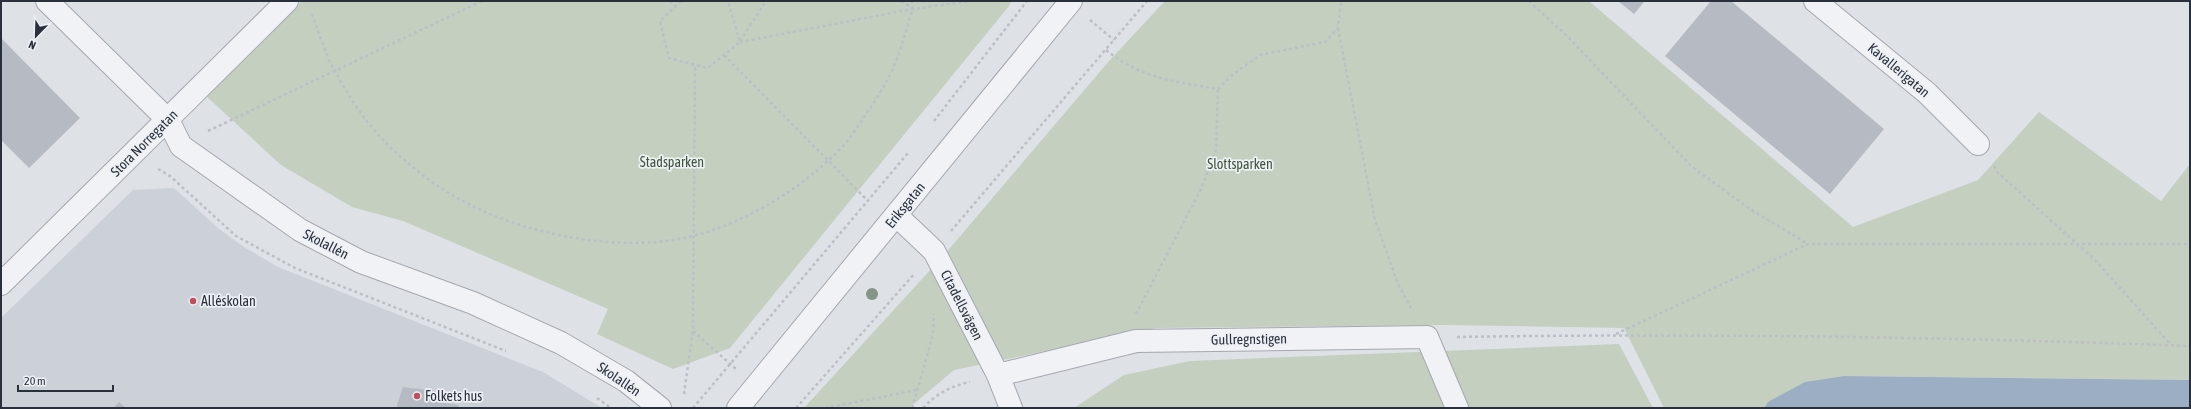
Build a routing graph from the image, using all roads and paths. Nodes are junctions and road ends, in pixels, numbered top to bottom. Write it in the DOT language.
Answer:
graph roads {
  1 [pos="47,1"];
  2 [pos="287,1"];
  3 [pos="482,1"];
  4 [pos="670,1"];
  5 [pos="681,1"];
  6 [pos="728,1"];
  7 [pos="766,1"];
  8 [pos="901,1"];
  9 [pos="912,1"];
  10 [pos="970,1"];
  11 [pos="1026,1"];
  12 [pos="1071,1"];
  13 [pos="1148,1"];
  14 [pos="1341,1"];
  15 [pos="1528,1"];
  16 [pos="1815,1"];
  17 [pos="676,6"];
  18 [pos="913,9"];
  19 [pos="312,13"];
  20 [pos="1338,28"];
  21 [pos="740,42"];
  22 [pos="1106,50"];
  23 [pos="724,55"];
  24 [pos="695,65"];
  25 [pos="334,71"];
  26 [pos="1218,89"];
  27 [pos="168,120"];
  28 [pos="932,124"];
  29 [pos="1978,144"];
  30 [pos="181,146"];
  31 [pos="912,148"];
  32 [pos="828,160"];
  33 [pos="868,201"];
  34 [pos="896,215"];
  35 [pos="693,236"];
  36 [pos="1808,244"];
  37 [pos="2190,244"];
  38 [pos="2078,245"];
  39 [pos="934,251"];
  40 [pos="1,284"];
  41 [pos="934,312"];
  42 [pos="693,330"];
  43 [pos="1614,335"];
  44 [pos="1427,337"];
  45 [pos="1136,341"];
  46 [pos="2170,345"];
  47 [pos="2190,346"];
  48 [pos="731,365"];
  49 [pos="998,375"];
  50 [pos="918,390"];
  51 [pos="683,400"];
  52 [pos="660,408"];
  53 [pos="694,408"];
  54 [pos="738,408"];
  55 [pos="796,408"];
  56 [pos="825,408"];
  57 [pos="912,408"];
  58 [pos="923,408"];
  59 [pos="1011,408"];
  60 [pos="1457,408"];
  1 -- 27 [label="street, Skolallén"];
  2 -- 27 [label="street, Stora Norregatan"];
  3 -- 25 [label="path"];
  4 -- 17 [label="path"];
  5 -- 17 [label="path"];
  6 -- 21 [label="path"];
  7 -- 21 [label="path"];
  8 -- 18 [label="path"];
  9 -- 18 [label="path"];
  10 -- 18 [label="path"];
  11 -- 28 [label="path"];
  12 -- 34 [label="street, Eriksgatan"];
  13 -- 22 [label="path"];
  14 -- 20 [label="path"];
  15 -- 36 [label="path"];
  16 -- 29 [label="street, Kavallerigatan"];
  17 -- 24 [label="path"];
  18 -- 21 [label="path"];
  18 -- 32 [label="path"];
  19 -- 25 [label="path"];
  20 -- 26 [label="path"];
  20 -- 44 [label="path"];
  21 -- 23 [label="path"];
  22 -- 26 [label="path"];
  22 -- 39 [label="path"];
  23 -- 24 [label="path"];
  23 -- 32 [label="path"];
  24 -- 35 [label="path"];
  25 -- 30 [label="path"];
  25 -- 35 [label="path"];
  26 -- 45 [label="path"];
  27 -- 30 [label="street, Skolallén"];
  27 -- 40 [label="street, Stora Norregatan"];
  29 -- 38 [label="path"];
  30 -- 52 [label="street, Skolallén"];
  31 -- 33 [label="path"];
  32 -- 33 [label="path"];
  32 -- 35 [label="path"];
  33 -- 48 [label="path"];
  34 -- 39 [label="street, Citadellsvägen"];
  34 -- 54 [label="street, Eriksgatan"];
  35 -- 42 [label="path"];
  36 -- 38 [label="path"];
  36 -- 43 [label="path"];
  37 -- 38 [label="path"];
  38 -- 46 [label="path"];
  39 -- 49 [label="street, Citadellsvägen"];
  39 -- 55 [label="path"];
  41 -- 50 [label="path"];
  42 -- 48 [label="path"];
  42 -- 51 [label="path"];
  43 -- 44 [label="path"];
  43 -- 46 [label="path"];
  44 -- 45 [label="street, Gullregnstigen"];
  44 -- 60 [label="street"];
  45 -- 49 [label="street, Gullregnstigen"];
  46 -- 47 [label="path"];
  48 -- 53 [label="path"];
  49 -- 58 [label="path"];
  49 -- 59 [label="street, Citadellsvägen"];
  50 -- 56 [label="path"];
  50 -- 57 [label="path"];
}
